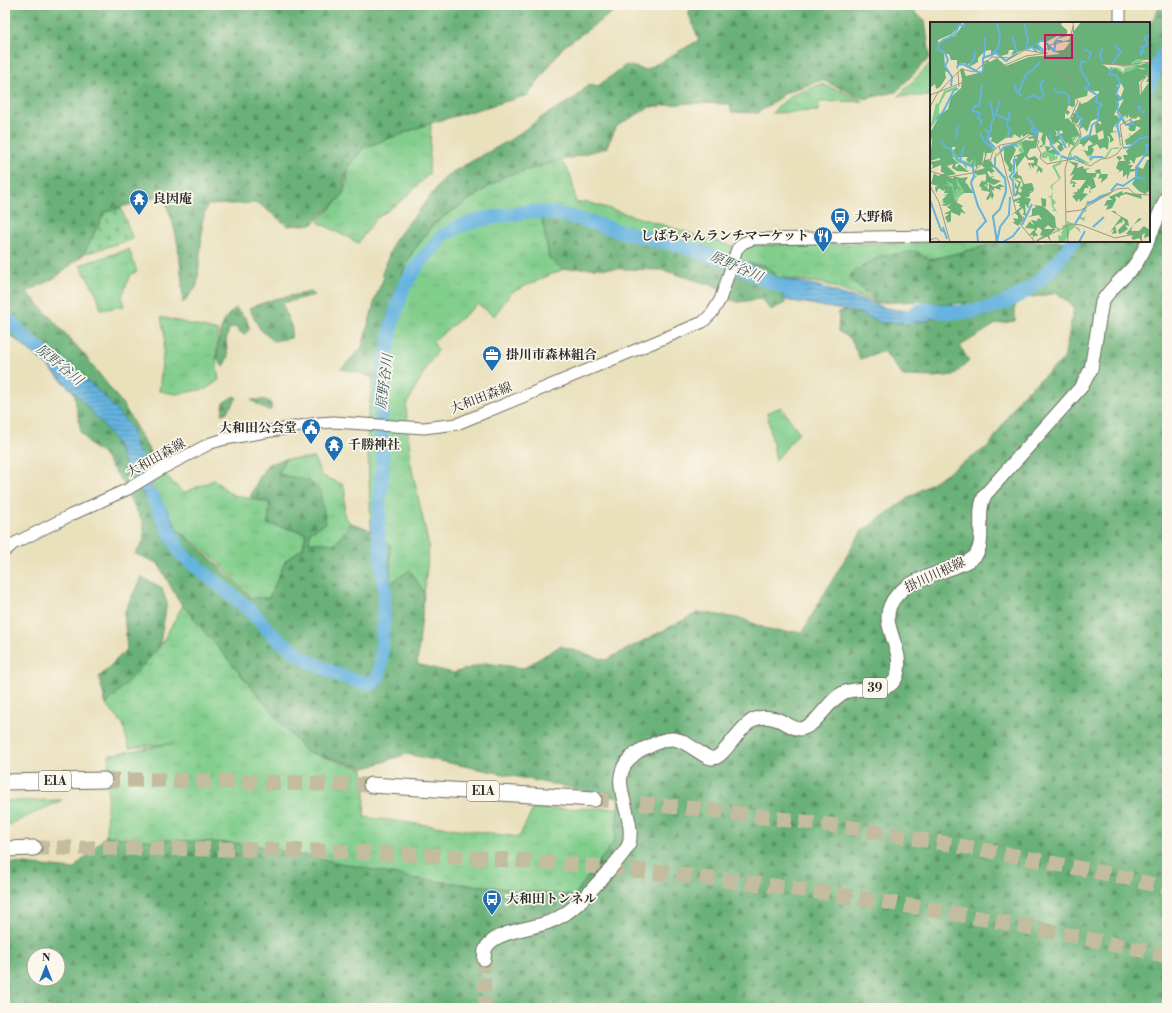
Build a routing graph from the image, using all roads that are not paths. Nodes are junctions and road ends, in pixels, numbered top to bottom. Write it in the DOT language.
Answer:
graph roads {
  1 [pos="1120,5"];
  2 [pos="1120,22"];
  3 [pos="1167,196"];
  4 [pos="930,236"];
  5 [pos="1150,236"];
  6 [pos="1148,242"];
  7 [pos="5,551"];
  8 [pos="104,780"];
  9 [pos="5,782"];
  10 [pos="371,785"];
  11 [pos="594,799"];
  12 [pos="34,848"];
  13 [pos="5,849"];
  14 [pos="484,959"];
  1 -- 2 [label="main road"];
  3 -- 5 [label="main road"];
  4 -- 7 [label="main road, 大和田森線"];
  6 -- 14 [label="main road, 掛川川根線 / 39"];
  8 -- 9 [label="highway, E1A"];
  10 -- 11 [label="highway, E1A"];
  12 -- 13 [label="highway"];
}
